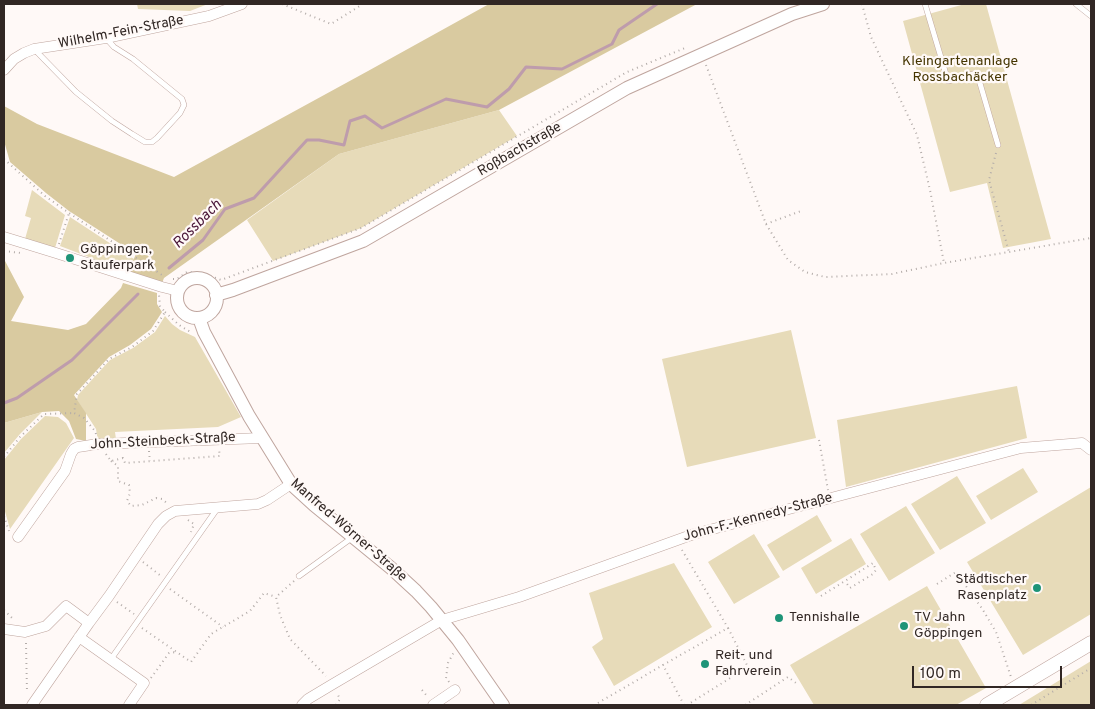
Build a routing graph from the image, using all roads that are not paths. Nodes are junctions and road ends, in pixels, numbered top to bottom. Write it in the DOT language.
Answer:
graph roads {
  1 [pos="242,4"];
  2 [pos="823,4"];
  3 [pos="925,4"];
  4 [pos="1076,4"];
  5 [pos="1091,16"];
  6 [pos="106,38"];
  7 [pos="34,49"];
  8 [pos="4,70"];
  9 [pos="998,145"];
  10 [pos="4,238"];
  11 [pos="178,291"];
  12 [pos="216,296"];
  13 [pos="199,318"];
  14 [pos="262,438"];
  15 [pos="1087,443"];
  16 [pos="1091,450"];
  17 [pos="290,484"];
  18 [pos="218,507"];
  19 [pos="18,536"];
  20 [pos="353,537"];
  21 [pos="299,576"];
  22 [pos="442,620"];
  23 [pos="89,623"];
  24 [pos="4,629"];
  25 [pos="79,637"];
  26 [pos="1091,642"];
  27 [pos="111,660"];
  28 [pos="455,690"];
  29 [pos="30,701"];
  30 [pos="129,705"];
  31 [pos="302,705"];
  32 [pos="433,705"];
  33 [pos="503,705"];
  34 [pos="986,705"];
  1 -- 6 [label="street, Wilhelm-Fein-Straße"];
  2 -- 12 [label="street, Roßbachstraße"];
  3 -- 9 [label="lane"];
  4 -- 5 [label="lane"];
  6 -- 7 [label="street, Wilhelm-Fein-Straße"];
  6 -- 7 [label="lane"];
  7 -- 8 [label="street, Wilhelm-Fein-Straße"];
  10 -- 11 [label="street"];
  11 -- 12 [label="street"];
  11 -- 13 [label="street"];
  12 -- 13 [label="street"];
  13 -- 14 [label="street, Manfred-Wörner-Straße"];
  14 -- 17 [label="street, Manfred-Wörner-Straße"];
  14 -- 19 [label="street, John-Steinbeck-Straße"];
  15 -- 16 [label="street, John-F.-Kennedy-Straße"];
  15 -- 22 [label="street, John-F.-Kennedy-Straße"];
  17 -- 18 [label="street"];
  17 -- 20 [label="street, Manfred-Wörner-Straße"];
  18 -- 23 [label="street"];
  18 -- 27 [label="lane"];
  20 -- 21 [label="lane"];
  20 -- 22 [label="street, Manfred-Wörner-Straße"];
  22 -- 31 [label="street, John-F.-Kennedy-Straße"];
  22 -- 33 [label="street, Manfred-Wörner-Straße"];
  23 -- 24 [label="street"];
  23 -- 25 [label="street"];
  25 -- 27 [label="street"];
  25 -- 29 [label="street"];
  26 -- 34 [label="main road"];
  27 -- 30 [label="street"];
  28 -- 32 [label="street"];
}
